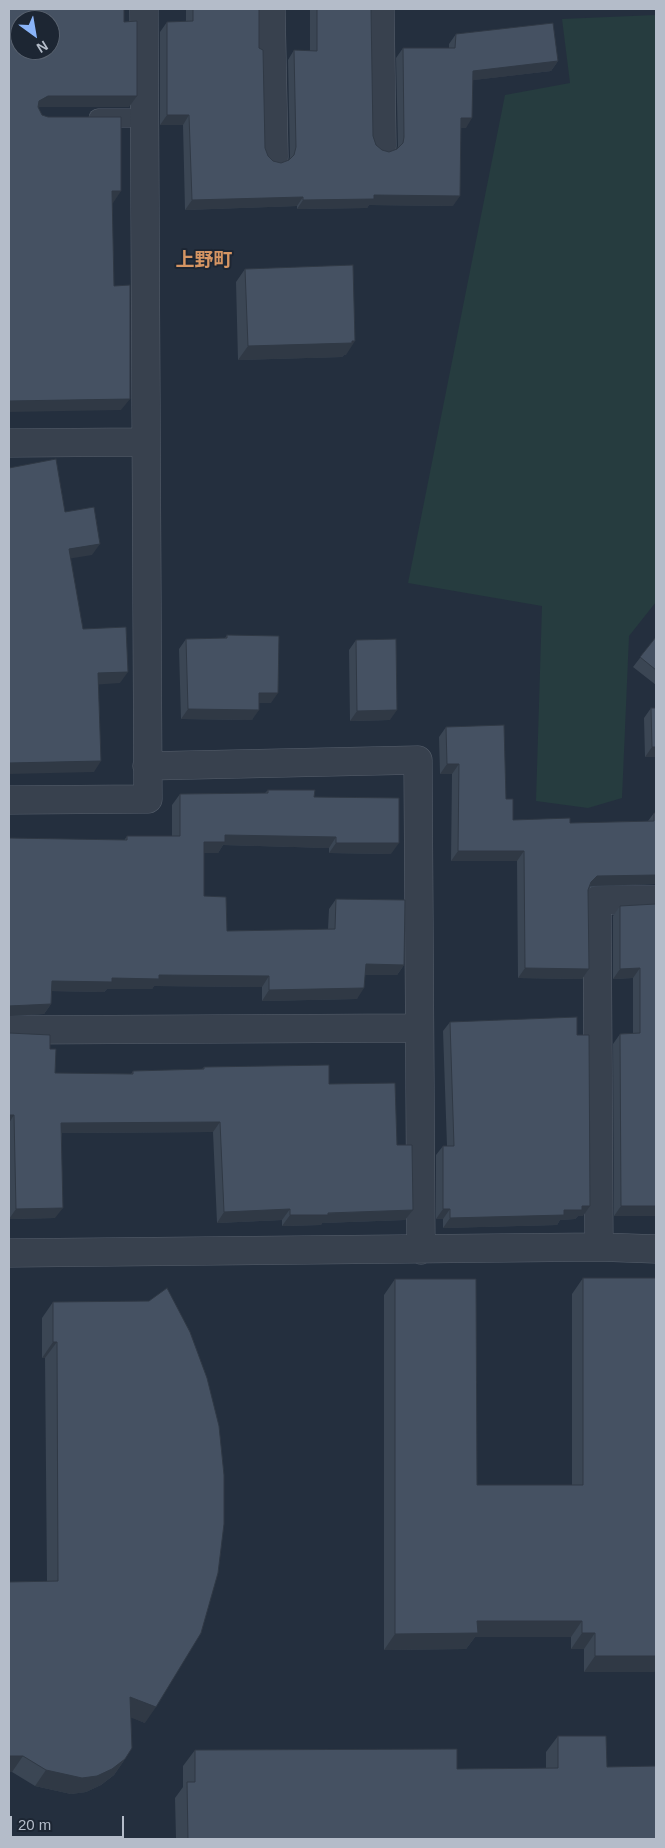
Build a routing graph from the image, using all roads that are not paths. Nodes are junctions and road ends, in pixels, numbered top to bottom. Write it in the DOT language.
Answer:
graph roads {
  1 [pos="144,9"];
  2 [pos="271,9"];
  3 [pos="380,9"];
  4 [pos="77,118"];
  5 [pos="144,118"];
  6 [pos="382,146"];
  7 [pos="274,156"];
  8 [pos="144,442"];
  9 [pos="9,443"];
  10 [pos="147,766"];
  11 [pos="9,800"];
  12 [pos="656,900"];
  13 [pos="420,1028"];
  14 [pos="9,1030"];
  15 [pos="599,1247"];
  16 [pos="656,1249"];
  17 [pos="421,1250"];
  18 [pos="9,1253"];
  1 -- 5 [label="street"];
  2 -- 7 [label="street"];
  3 -- 6 [label="street"];
  4 -- 5 [label="lane"];
  5 -- 8 [label="street"];
  8 -- 9 [label="street"];
  8 -- 10 [label="street"];
  10 -- 11 [label="street"];
  10 -- 13 [label="street"];
  12 -- 15 [label="street"];
  13 -- 14 [label="street"];
  13 -- 17 [label="street"];
  15 -- 16 [label="street"];
  15 -- 17 [label="street"];
  17 -- 18 [label="street"];
}
